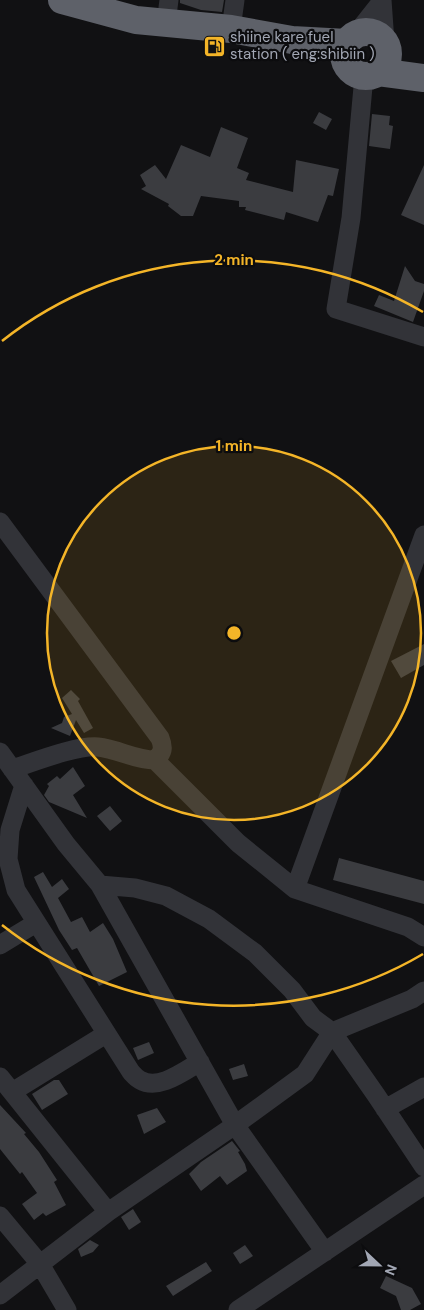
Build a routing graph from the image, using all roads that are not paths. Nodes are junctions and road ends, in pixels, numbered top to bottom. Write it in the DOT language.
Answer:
graph roads {
  1 [pos="63,0"];
  2 [pos="235,0"];
  3 [pos="382,0"];
  4 [pos="167,12"];
  5 [pos="232,29"];
  6 [pos="352,38"];
  7 [pos="292,40"];
  8 [pos="373,62"];
  9 [pos="424,74"];
  10 [pos="424,78"];
  11 [pos="424,337"];
  12 [pos="0,522"];
  13 [pos="424,535"];
  14 [pos="0,752"];
  15 [pos="155,760"];
  16 [pos="12,769"];
  17 [pos="24,785"];
  18 [pos="100,885"];
  19 [pos="295,889"];
  20 [pos="36,923"];
  21 [pos="424,936"];
  22 [pos="0,945"];
  23 [pos="424,991"];
  24 [pos="332,1032"];
  25 [pos="106,1034"];
  26 [pos="200,1062"];
  27 [pos="0,1077"];
  28 [pos="424,1086"];
  29 [pos="12,1092"];
  30 [pos="385,1109"];
  31 [pos="235,1125"];
  32 [pos="424,1167"];
  33 [pos="424,1185"];
  34 [pos="108,1212"];
  35 [pos="0,1216"];
  36 [pos="325,1252"];
  37 [pos="40,1264"];
  38 [pos="0,1295"];
  39 [pos="67,1310"];
  40 [pos="238,1310"];
  1 -- 4 [label="highway"];
  2 -- 5 [label="street"];
  3 -- 6 [label="street"];
  3 -- 8 [label="street"];
  4 -- 5 [label="highway"];
  5 -- 7 [label="highway"];
  6 -- 7 [label="highway"];
  6 -- 8 [label="highway"];
  6 -- 8 [label="highway"];
  7 -- 8 [label="highway"];
  8 -- 9 [label="highway"];
  8 -- 10 [label="highway"];
  8 -- 11 [label="street"];
  12 -- 15 [label="street"];
  13 -- 19 [label="street"];
  14 -- 16 [label="street"];
  15 -- 16 [label="street"];
  15 -- 19 [label="street"];
  16 -- 17 [label="street"];
  17 -- 18 [label="street"];
  17 -- 20 [label="street"];
  18 -- 24 [label="street"];
  18 -- 26 [label="street"];
  19 -- 21 [label="street"];
  20 -- 22 [label="street"];
  20 -- 25 [label="street"];
  23 -- 24 [label="street"];
  24 -- 30 [label="street"];
  24 -- 31 [label="street"];
  25 -- 26 [label="street"];
  25 -- 29 [label="street"];
  26 -- 31 [label="street"];
  27 -- 29 [label="street"];
  28 -- 30 [label="street"];
  29 -- 34 [label="street"];
  30 -- 32 [label="street"];
  31 -- 34 [label="street"];
  31 -- 36 [label="street"];
  33 -- 36 [label="street"];
  34 -- 37 [label="street"];
  35 -- 37 [label="street"];
  36 -- 40 [label="street"];
  37 -- 38 [label="street"];
  37 -- 39 [label="street"];
}
